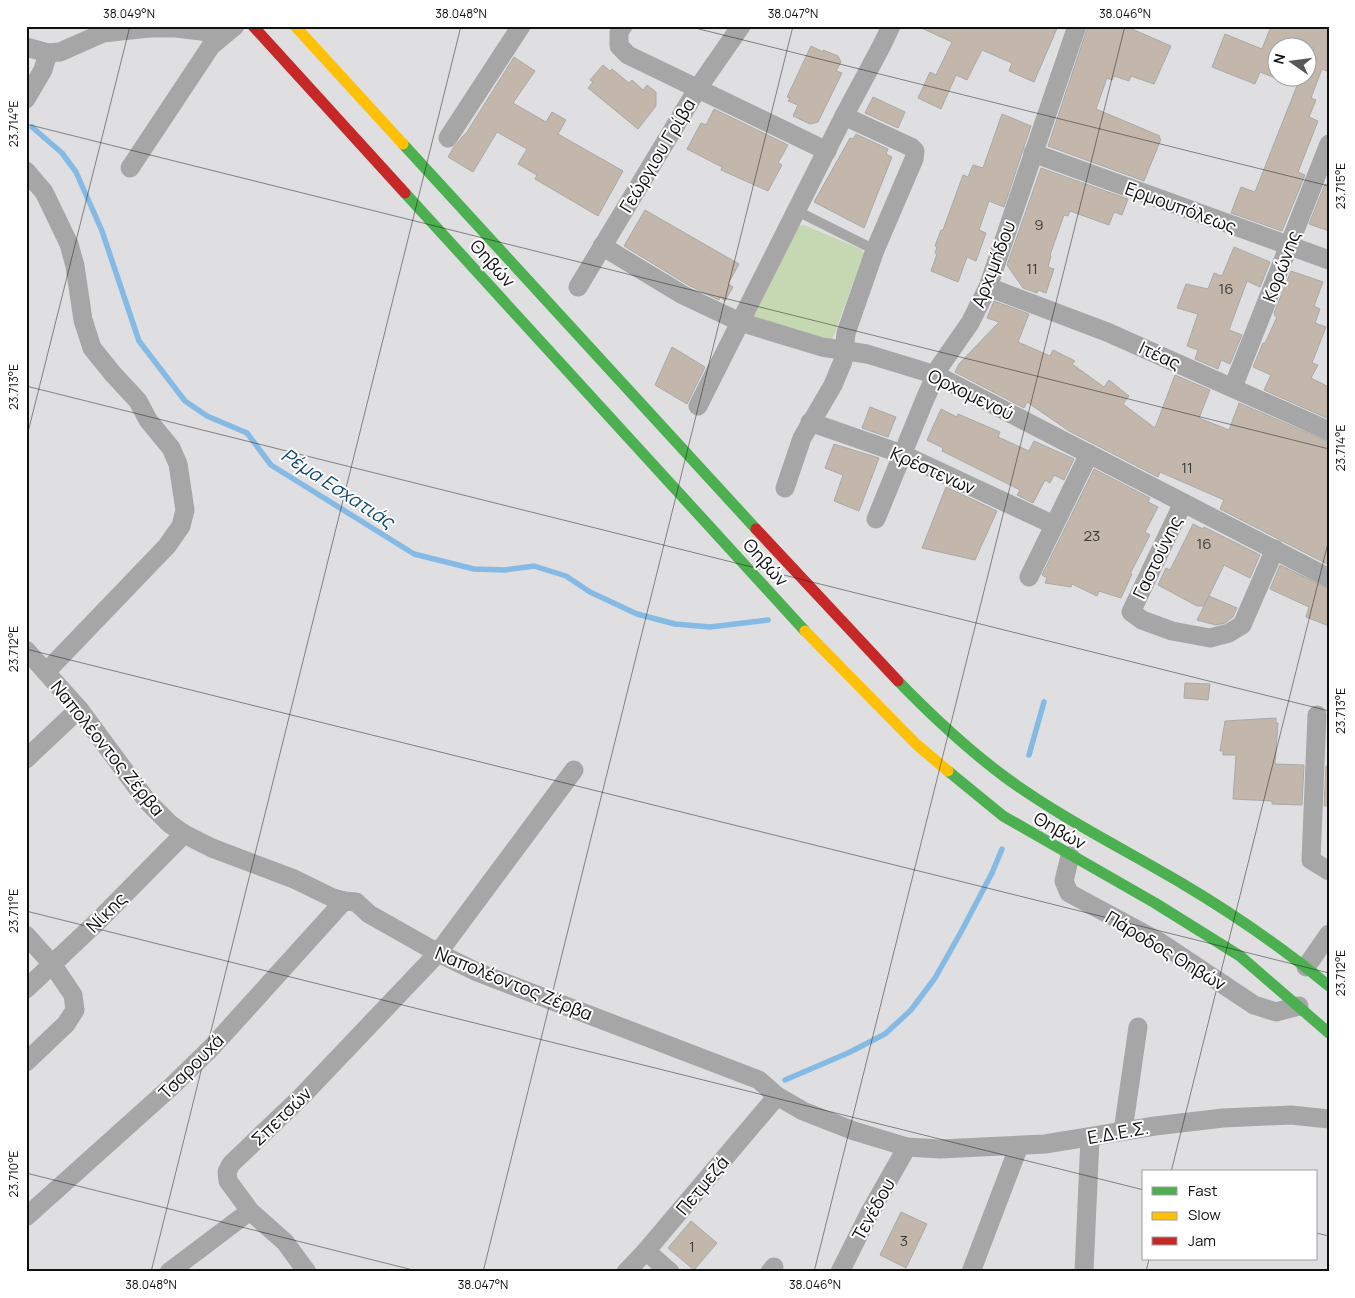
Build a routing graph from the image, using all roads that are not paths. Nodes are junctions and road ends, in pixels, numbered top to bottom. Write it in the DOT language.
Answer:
graph roads {
  1 [pos="253,26"];
  2 [pos="295,26"];
  3 [pos="521,26"];
  4 [pos="623,26"];
  5 [pos="741,26"];
  6 [pos="891,26"];
  7 [pos="1077,26"];
  8 [pos="229,31"];
  9 [pos="26,47"];
  10 [pos="48,53"];
  11 [pos="698,88"];
  12 [pos="26,100"];
  13 [pos="844,116"];
  14 [pos="448,138"];
  15 [pos="1329,144"];
  16 [pos="827,151"];
  17 [pos="1032,153"];
  18 [pos="130,168"];
  19 [pos="26,171"];
  20 [pos="797,211"];
  21 [pos="602,246"];
  22 [pos="1289,246"];
  23 [pos="875,250"];
  24 [pos="1329,260"];
  25 [pos="578,287"];
  26 [pos="988,287"];
  27 [pos="740,322"];
  28 [pos="844,350"];
  29 [pos="936,375"];
  30 [pos="1233,387"];
  31 [pos="698,406"];
  32 [pos="810,422"];
  33 [pos="1329,431"];
  34 [pos="902,454"];
  35 [pos="1089,454"];
  36 [pos="785,488"];
  37 [pos="1183,503"];
  38 [pos="876,519"];
  39 [pos="1054,525"];
  40 [pos="1276,549"];
  41 [pos="1029,577"];
  42 [pos="1329,578"];
  43 [pos="27,653"];
  44 [pos="46,672"];
  45 [pos="79,709"];
  46 [pos="1323,716"];
  47 [pos="26,759"];
  48 [pos="574,770"];
  49 [pos="184,834"];
  50 [pos="1070,856"];
  51 [pos="1329,871"];
  52 [pos="344,901"];
  53 [pos="26,935"];
  54 [pos="1327,940"];
  55 [pos="438,953"];
  56 [pos="52,964"];
  57 [pos="1306,967"];
  58 [pos="1329,986"];
  59 [pos="26,989"];
  60 [pos="1299,1006"];
  61 [pos="1138,1027"];
  62 [pos="1329,1033"];
  63 [pos="26,1062"];
  64 [pos="777,1096"];
  65 [pos="1329,1119"];
  66 [pos="1123,1130"];
  67 [pos="1090,1138"];
  68 [pos="1019,1146"];
  69 [pos="907,1148"];
  70 [pos="250,1211"];
  71 [pos="26,1217"];
  72 [pos="646,1251"];
  73 [pos="169,1272"];
  74 [pos="307,1272"];
  75 [pos="626,1272"];
  76 [pos="670,1272"];
  77 [pos="840,1272"];
  78 [pos="971,1272"];
  79 [pos="1084,1272"];
  1 -- 50 [label="main road, Θηβών"];
  2 -- 57 [label="main road, Θηβών"];
  3 -- 14 [label="street"];
  4 -- 11 [label="street"];
  5 -- 11 [label="street, Γεώργιου Γρίβα"];
  6 -- 13 [label="street"];
  7 -- 17 [label="street, Αρχιμήδου"];
  8 -- 10 [label="street"];
  8 -- 18 [label="street"];
  9 -- 10 [label="street"];
  10 -- 12 [label="street"];
  11 -- 16 [label="street"];
  11 -- 21 [label="street, Γεώργιου Γρίβα"];
  13 -- 16 [label="street"];
  13 -- 23 [label="street"];
  15 -- 22 [label="street, Κορώνης"];
  16 -- 20 [label="street"];
  17 -- 22 [label="street, Ερμουπόλεως"];
  17 -- 26 [label="street, Αρχιμήδου"];
  19 -- 44 [label="street"];
  20 -- 23 [label="lane"];
  20 -- 27 [label="street"];
  21 -- 25 [label="street, Γεώργιου Γρίβα"];
  21 -- 27 [label="street, Ορχομενού"];
  22 -- 24 [label="street, Ερμουπόλεως"];
  22 -- 30 [label="street, Κορώνης"];
  23 -- 28 [label="street"];
  26 -- 29 [label="street, Αρχιμήδου"];
  26 -- 30 [label="street, Ιτέας"];
  27 -- 28 [label="street, Ορχομενού"];
  27 -- 31 [label="street"];
  28 -- 29 [label="street, Ορχομενού"];
  28 -- 32 [label="street"];
  29 -- 34 [label="street, Αρχιμήδου"];
  29 -- 35 [label="street, Ορχομενού"];
  30 -- 33 [label="street, Ιτέας"];
  32 -- 34 [label="street, Κρέστενων"];
  32 -- 36 [label="street"];
  34 -- 38 [label="street, Αρχιμήδου"];
  34 -- 39 [label="street, Κρέστενων"];
  35 -- 37 [label="street, Ορχομενού"];
  35 -- 39 [label="street"];
  37 -- 40 [label="street, Ορχομενού"];
  37 -- 40 [label="street, Γαστούνης"];
  39 -- 41 [label="street"];
  40 -- 42 [label="street, Ορχομενού"];
  43 -- 44 [label="street, Ναπολέοντος Ζέρβα"];
  44 -- 45 [label="street, Ναπολέοντος Ζέρβα"];
  45 -- 47 [label="street"];
  45 -- 49 [label="street, Ναπολέοντος Ζέρβα"];
  46 -- 51 [label="street"];
  48 -- 55 [label="street, Σπετσών"];
  49 -- 52 [label="street, Ναπολέοντος Ζέρβα"];
  49 -- 56 [label="street, Νίκης"];
  50 -- 60 [label="main road, Θηβών"];
  50 -- 60 [label="street, Πάροδος Θηβών"];
  52 -- 55 [label="street, Ναπολέοντος Ζέρβα"];
  52 -- 71 [label="street, Τσαρουχά"];
  53 -- 56 [label="street"];
  54 -- 57 [label="street"];
  55 -- 64 [label="street, Ναπολέοντος Ζέρβα"];
  55 -- 70 [label="street, Σπετσών"];
  56 -- 59 [label="street, Νίκης"];
  56 -- 63 [label="street"];
  57 -- 58 [label="main road, Θηβών"];
  60 -- 62 [label="main road, Θηβών"];
  61 -- 66 [label="street"];
  64 -- 69 [label="street, Ναπολέοντος Ζέρβα"];
  64 -- 72 [label="street, Πετμεζά"];
  65 -- 66 [label="street, Ε.Δ.Ε.Σ."];
  66 -- 67 [label="street, Ε.Δ.Ε.Σ."];
  67 -- 68 [label="street, Ε.Δ.Ε.Σ."];
  67 -- 79 [label="street"];
  68 -- 69 [label="street, Ε.Δ.Ε.Σ."];
  68 -- 78 [label="street"];
  69 -- 77 [label="street, Τενέδου"];
  70 -- 73 [label="street"];
  70 -- 74 [label="street, Σπετσών"];
  72 -- 75 [label="street, Πετμεζά"];
  72 -- 76 [label="street"];
}
